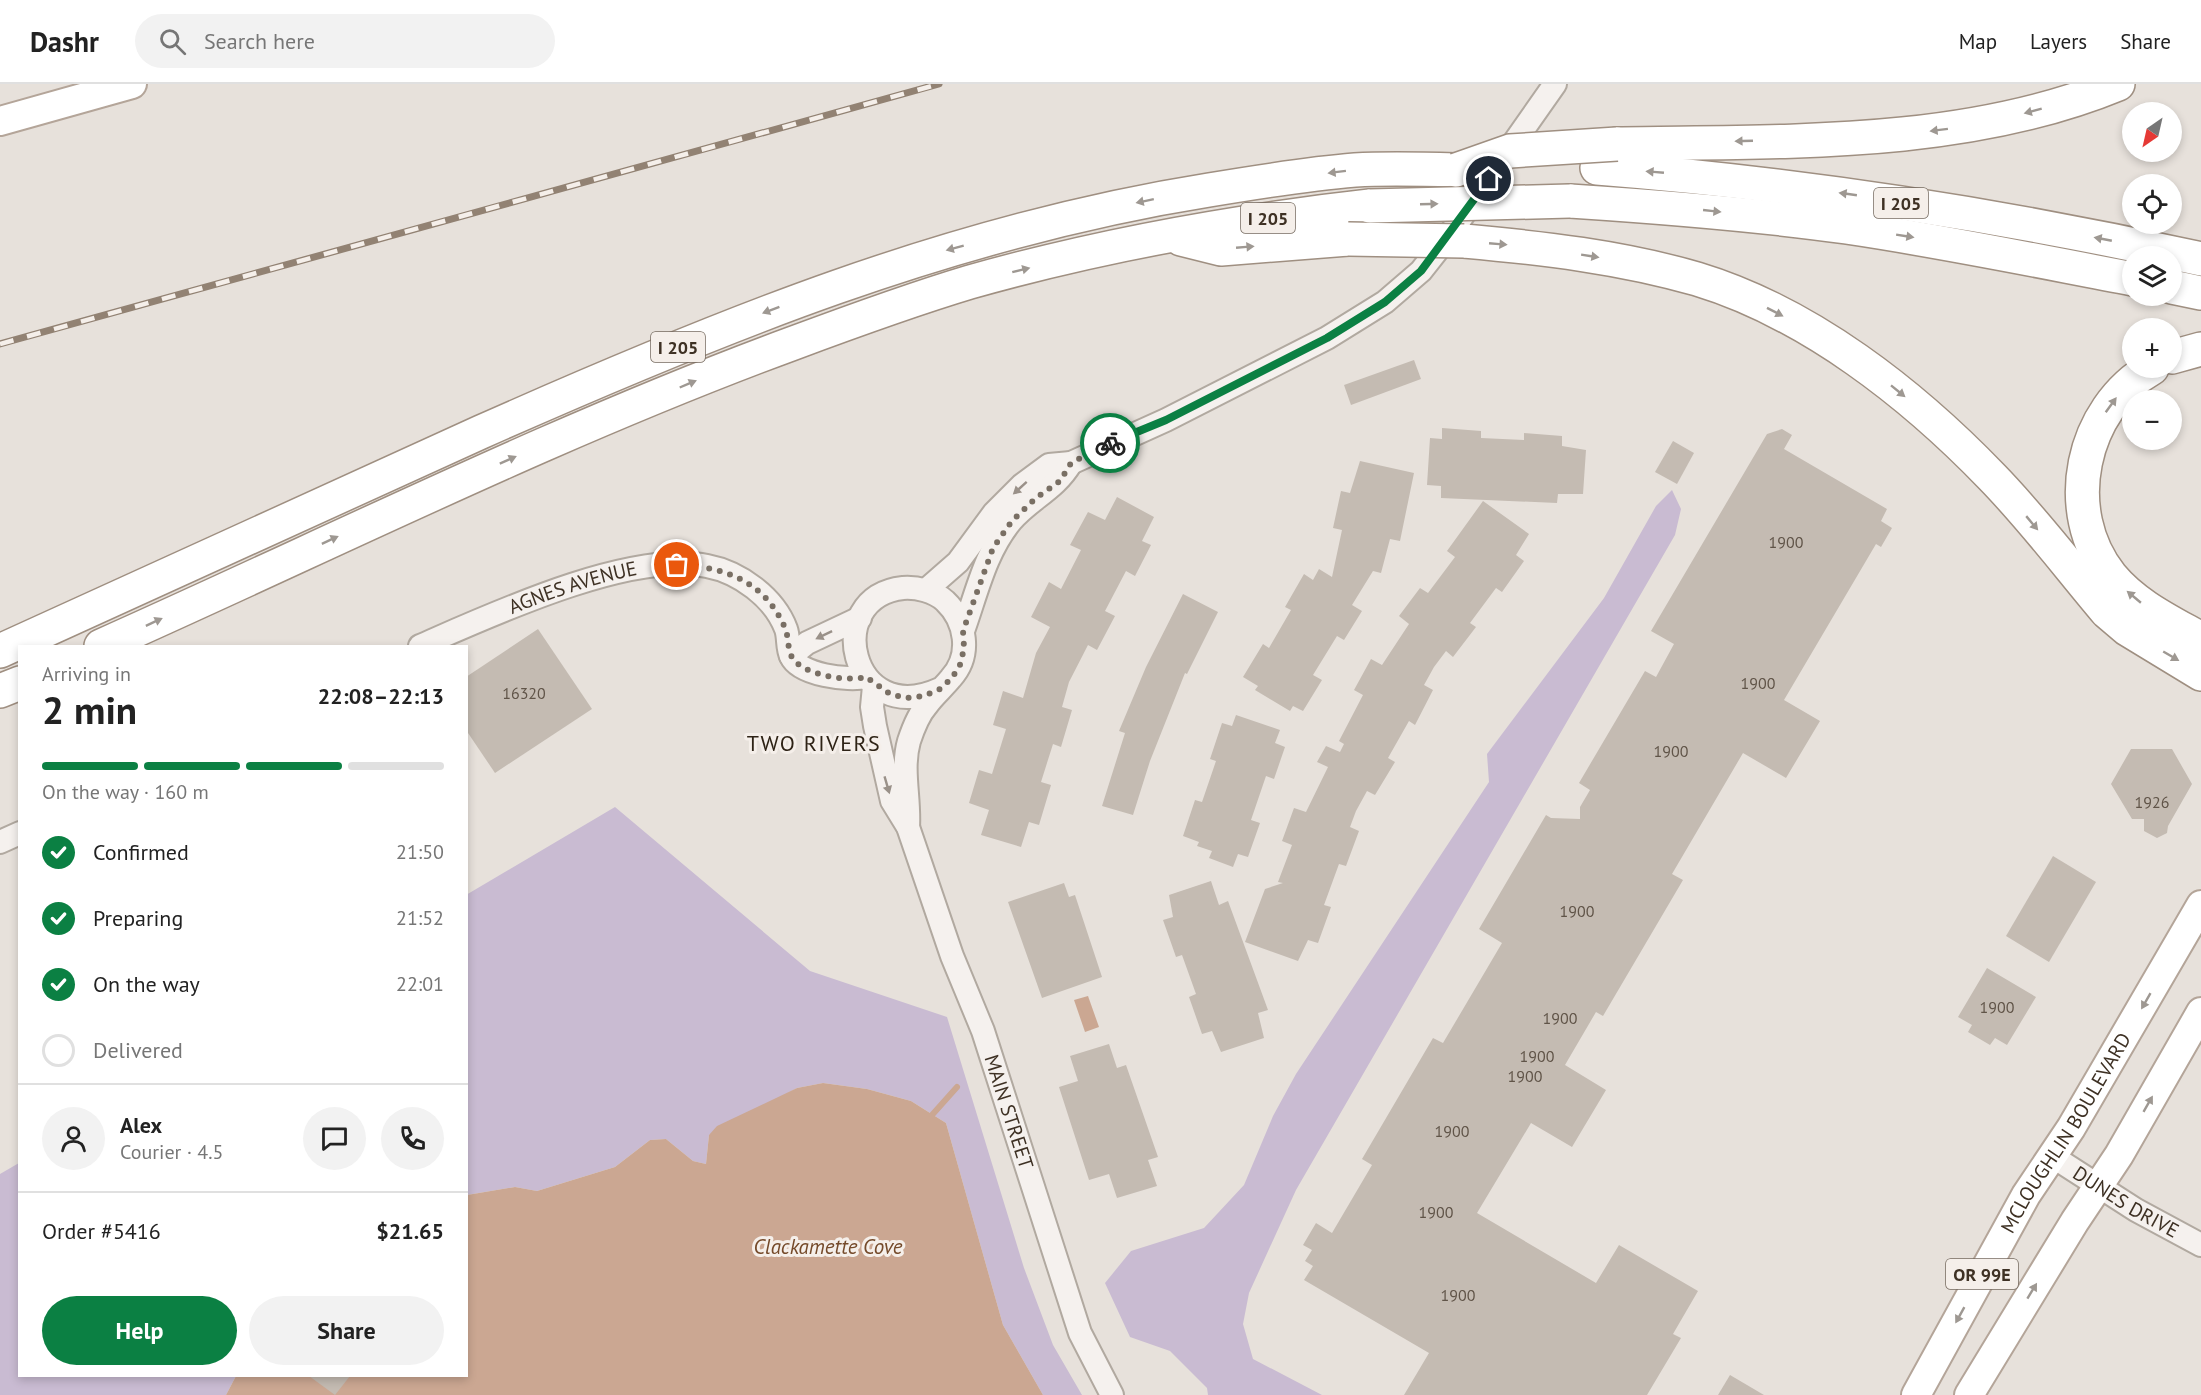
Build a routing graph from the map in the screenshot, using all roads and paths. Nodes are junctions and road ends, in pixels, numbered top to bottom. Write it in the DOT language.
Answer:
graph roads {
  1 [pos="132,84"];
  2 [pos="1555,84"];
  3 [pos="2118,84"];
  4 [pos="0,121"];
  5 [pos="1607,156"];
  6 [pos="1167,236"];
  7 [pos="2201,259"];
  8 [pos="2122,277"];
  9 [pos="2182,289"];
  10 [pos="2201,293"];
  11 [pos="2201,349"];
  12 [pos="2182,354"];
  13 [pos="2138,378"];
  14 [pos="1071,463"];
  15 [pos="926,590"];
  16 [pos="860,618"];
  17 [pos="963,631"];
  18 [pos="2201,639"];
  19 [pos="102,645"];
  20 [pos="422,645"];
  21 [pos="0,651"];
  22 [pos="791,657"];
  23 [pos="2201,674"];
  24 [pos="870,682"];
  25 [pos="18,684"];
  26 [pos="940,689"];
  27 [pos="0,692"];
  28 [pos="908,827"];
  29 [pos="18,834"];
  30 [pos="0,842"];
  31 [pos="2201,905"];
  32 [pos="2201,1012"];
  33 [pos="2052,1156"];
  34 [pos="2098,1185"];
  35 [pos="2201,1245"];
  36 [pos="1112,1395"];
  37 [pos="1916,1395"];
  38 [pos="1969,1395"];
  1 -- 4 [label="main road"];
  2 -- 14 [label="street, MAIN STREET"];
  3 -- 5 [label="highway, one-way"];
  7 -- 5 [label="highway, I 205, one-way"];
  5 -- 21 [label="highway, I 205, one-way"];
  6 -- 8 [label="highway, I 205, one-way, bridge"];
  19 -- 6 [label="highway, I 205, one-way"];
  6 -- 23 [label="highway, one-way, bridge"];
  9 -- 10 [label="highway"];
  11 -- 12 [label="highway"];
  18 -- 13 [label="highway, one-way"];
  14 -- 15 [label="street, MAIN STREET, one-way"];
  14 -- 17 [label="street, MAIN STREET"];
  15 -- 16 [label="street"];
  15 -- 17 [label="street"];
  16 -- 22 [label="street, one-way"];
  16 -- 24 [label="street, MAIN STREET"];
  17 -- 26 [label="street, MAIN STREET"];
  20 -- 22 [label="street, AGNES AVENUE"];
  22 -- 24 [label="street"];
  24 -- 26 [label="street"];
  24 -- 28 [label="street, MAIN STREET, one-way"];
  25 -- 27 [label="highway"];
  26 -- 28 [label="street, MAIN STREET"];
  28 -- 36 [label="street, MAIN STREET"];
  29 -- 30 [label="street"];
  31 -- 33 [label="main road, MCLOUGHLIN BOULEVARD / OR 99E, one-way"];
  34 -- 32 [label="main road, OR 99E, one-way"];
  33 -- 34 [label="street, DUNES DRIVE"];
  33 -- 37 [label="main road, MCLOUGHLIN BOULEVARD / OR 99E, one-way"];
  34 -- 35 [label="street, DUNES DRIVE"];
  38 -- 34 [label="main road, OR 99E, one-way"];
}
